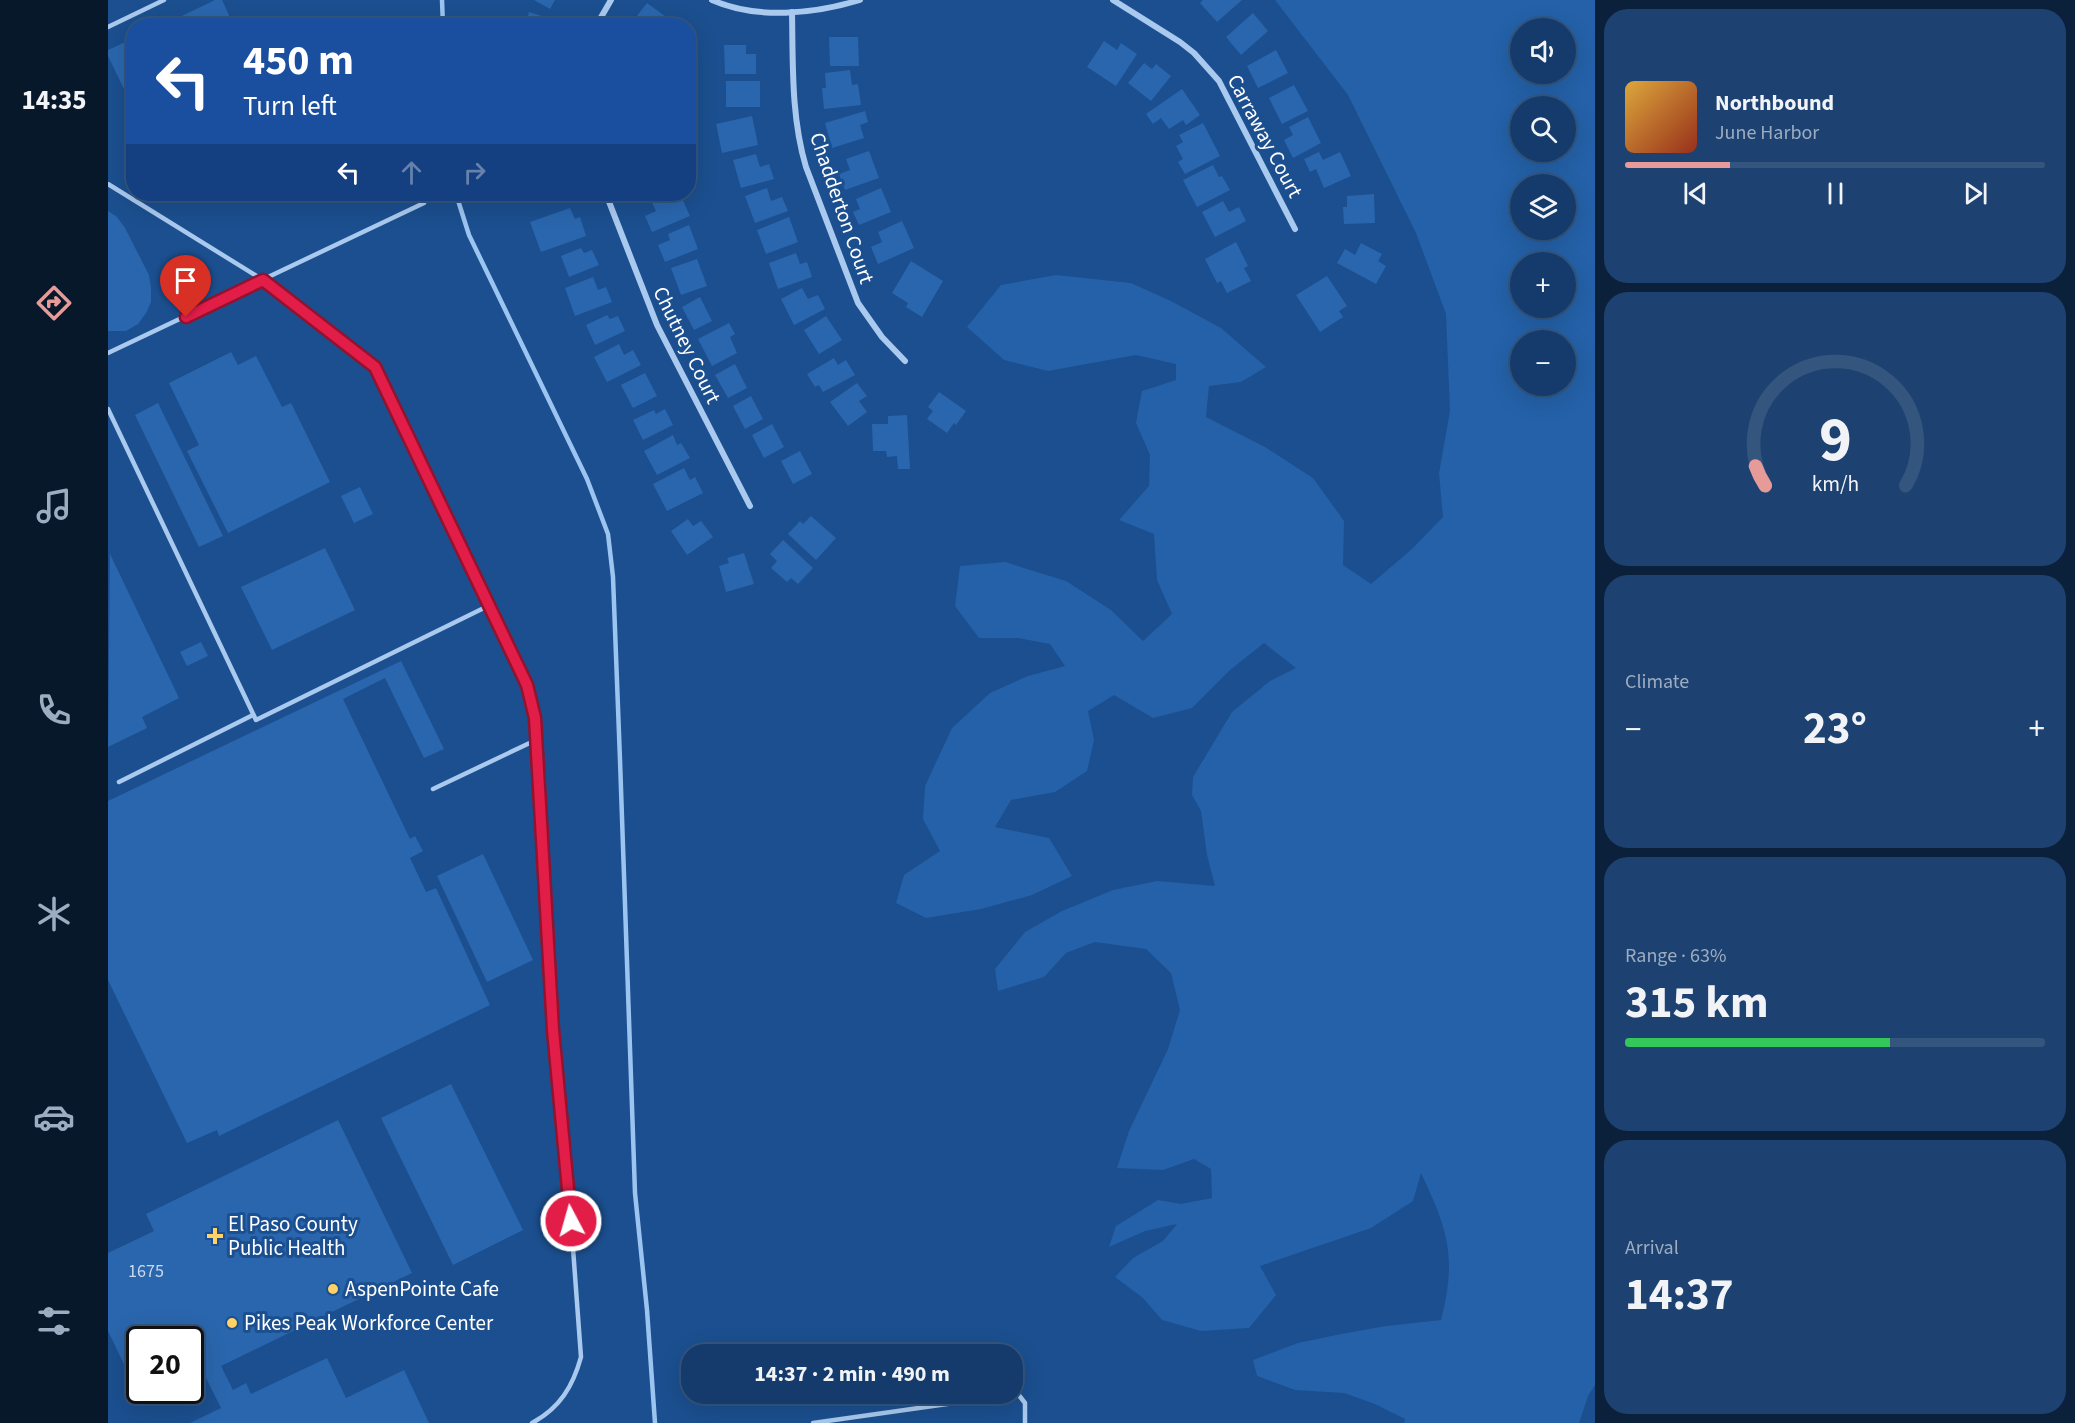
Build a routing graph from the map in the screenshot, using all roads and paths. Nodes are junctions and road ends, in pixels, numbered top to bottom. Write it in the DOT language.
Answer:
graph roads {
  1 [pos="164,0"];
  2 [pos="611,0"];
  3 [pos="712,0"];
  4 [pos="861,0"];
  5 [pos="1113,0"];
  6 [pos="792,12"];
  7 [pos="126,18"];
  8 [pos="127,18"];
  9 [pos="601,18"];
  10 [pos="108,27"];
  11 [pos="108,184"];
  12 [pos="126,195"];
  13 [pos="135,201"];
  14 [pos="609,201"];
  15 [pos="424,203"];
  16 [pos="1295,228"];
  17 [pos="263,280"];
  18 [pos="108,353"];
  19 [pos="905,361"];
  20 [pos="108,409"];
  21 [pos="750,506"];
  22 [pos="490,606"];
  23 [pos="253,715"];
  24 [pos="536,740"];
  25 [pos="119,782"];
  26 [pos="433,789"];
  27 [pos="532,1423"];
  28 [pos="813,1423"];
  29 [pos="1025,1423"];
  1 -- 8 [label="lane"];
  2 -- 9 [label="street"];
  3 -- 6 [label="street"];
  4 -- 6 [label="street"];
  5 -- 16 [label="street, Carraway Court"];
  6 -- 19 [label="street, Chadderton Court"];
  7 -- 10 [label="lane"];
  11 -- 12 [label="lane"];
  13 -- 17 [label="lane"];
  14 -- 21 [label="street, Chutney Court"];
  15 -- 17 [label="lane"];
  17 -- 18 [label="lane"];
  17 -- 22 [label="lane"];
  20 -- 23 [label="lane"];
  22 -- 23 [label="lane"];
  22 -- 24 [label="lane"];
  23 -- 25 [label="lane"];
  24 -- 26 [label="lane"];
  24 -- 27 [label="lane"];
  28 -- 29 [label="lane"];
}
